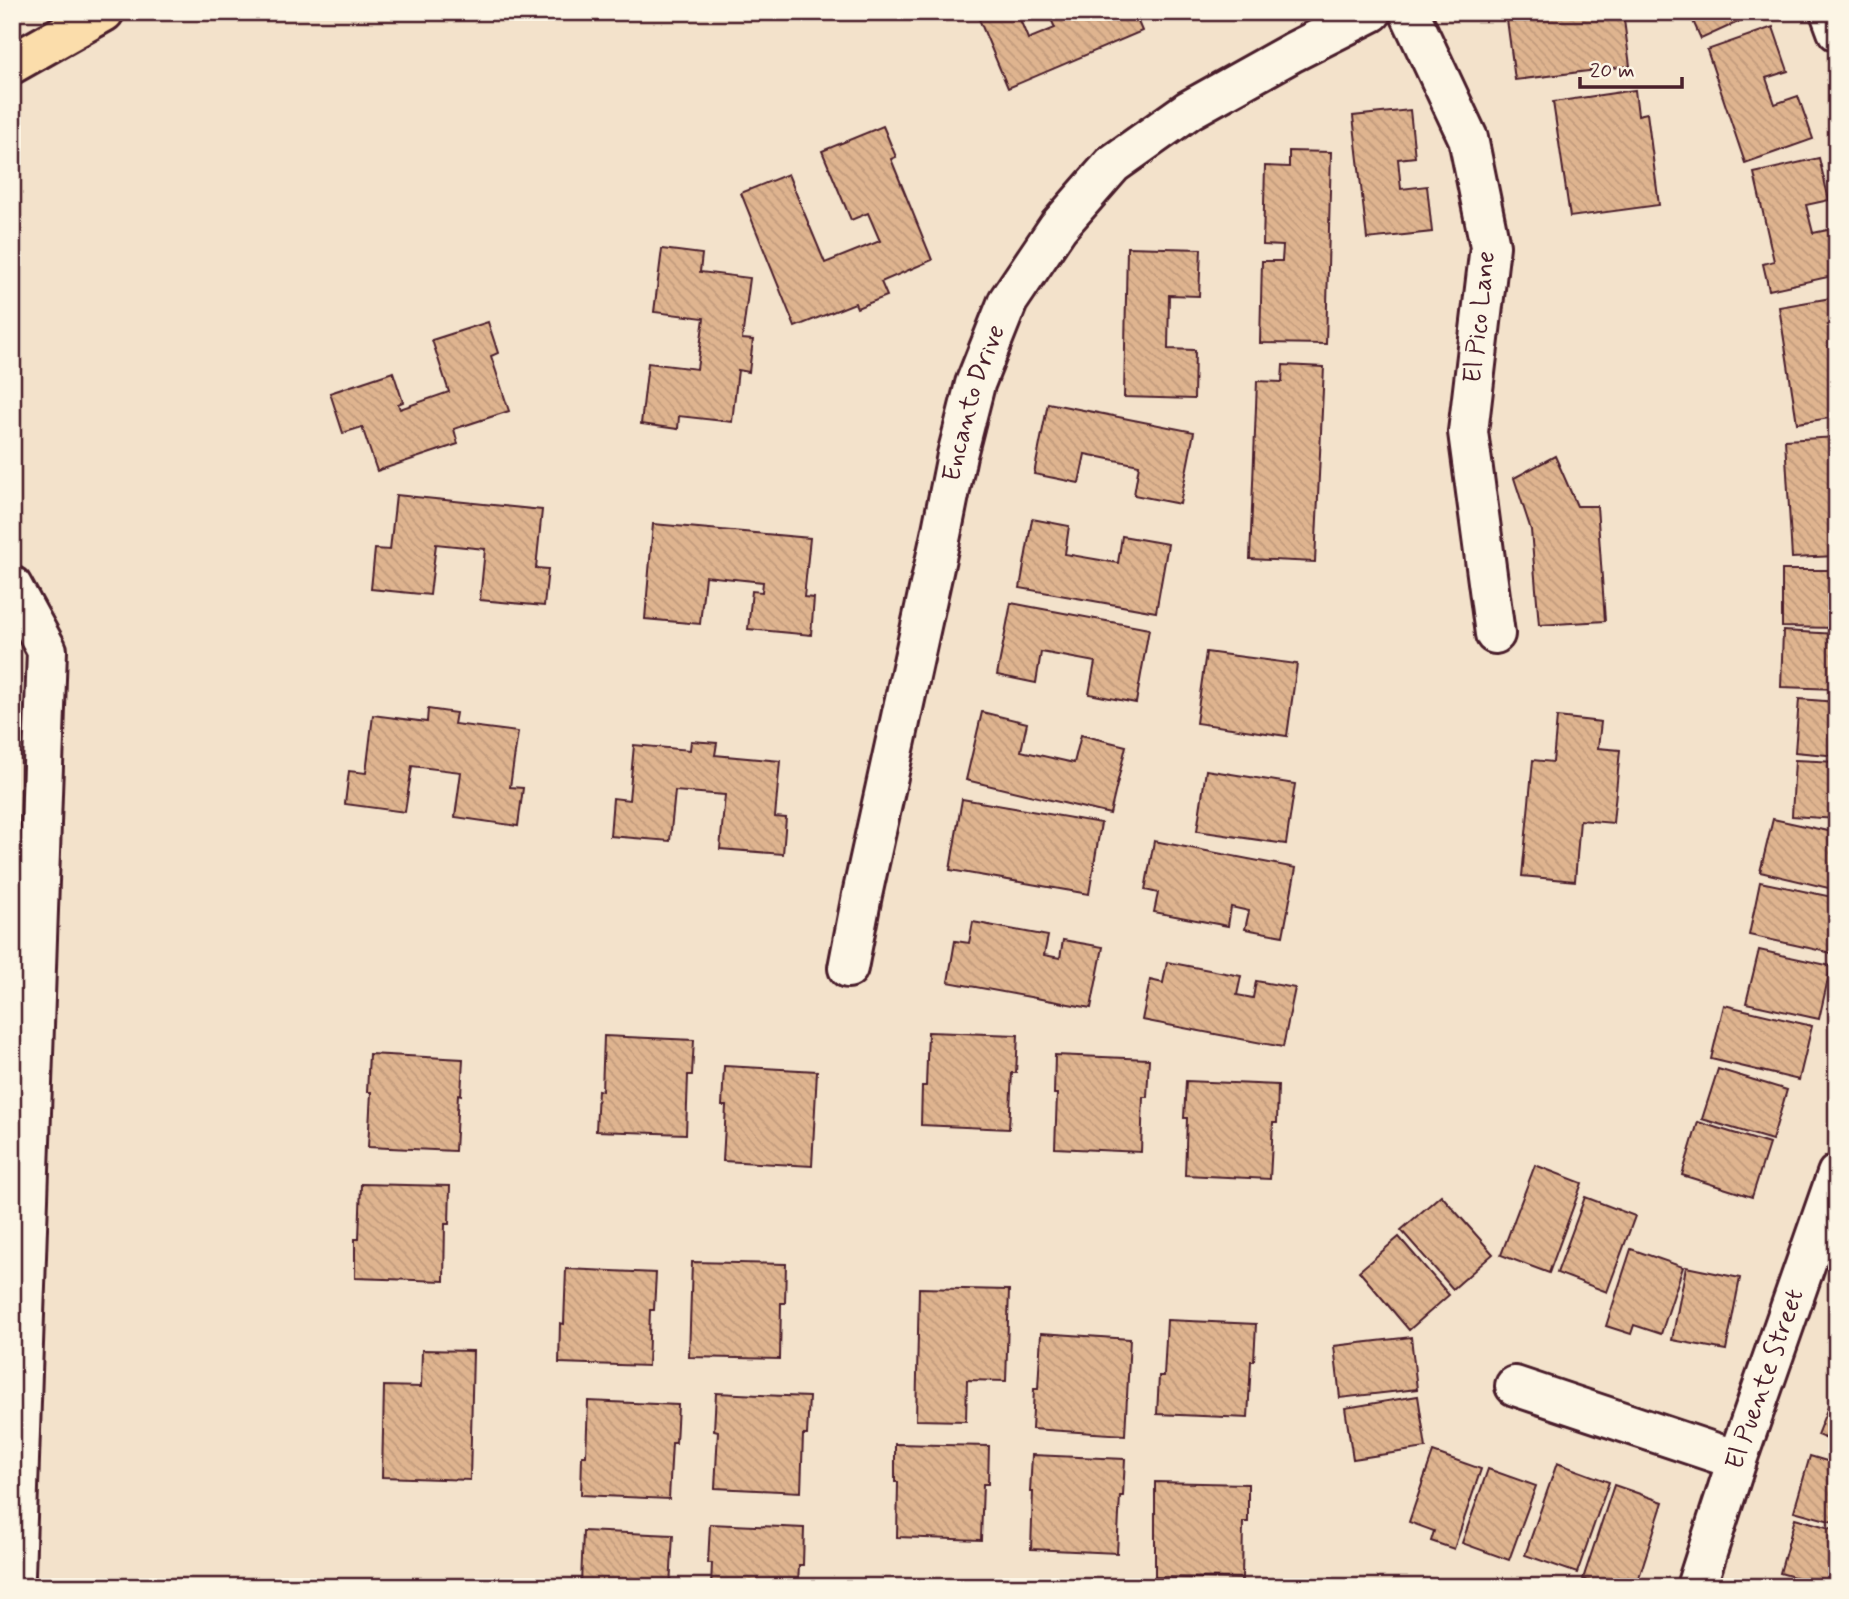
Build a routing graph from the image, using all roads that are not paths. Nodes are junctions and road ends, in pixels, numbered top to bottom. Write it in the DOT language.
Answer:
graph roads {
  1 [pos="104,12"];
  2 [pos="1372,12"];
  3 [pos="1409,12"];
  4 [pos="1830,12"];
  5 [pos="1837,31"];
  6 [pos="12,64"];
  7 [pos="12,586"];
  8 [pos="1495,634"];
  9 [pos="848,968"];
  10 [pos="1837,1174"];
  11 [pos="1515,1386"];
  12 [pos="1737,1460"];
  13 [pos="12,1585"];
  14 [pos="1696,1587"];
  1 -- 6 [label="highway"];
  2 -- 9 [label="street, Encanto Drive"];
  3 -- 8 [label="street, El Pico Lane"];
  4 -- 5 [label="street"];
  7 -- 13 [label="street"];
  10 -- 12 [label="street, El Puente Street"];
  11 -- 12 [label="street"];
  12 -- 14 [label="street, El Puente Street"];
}
